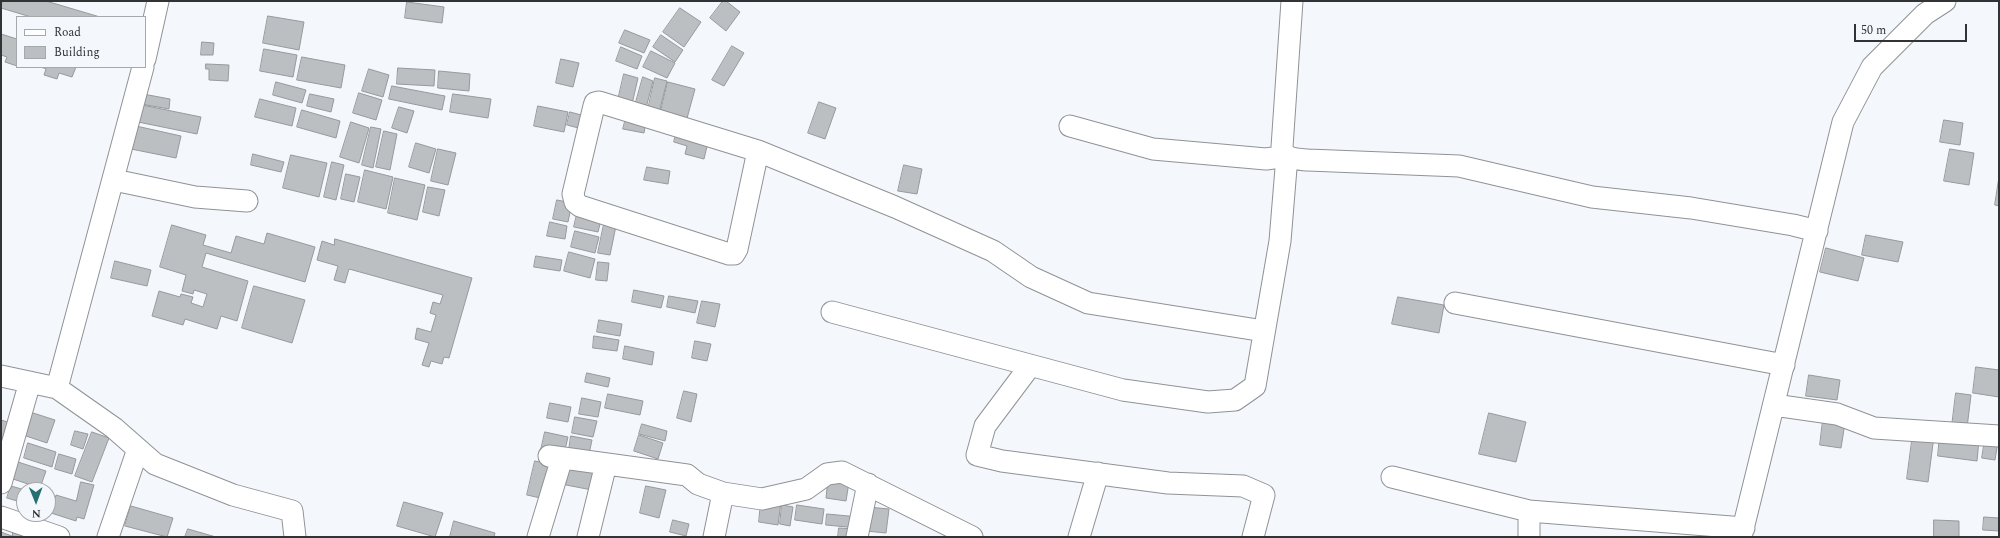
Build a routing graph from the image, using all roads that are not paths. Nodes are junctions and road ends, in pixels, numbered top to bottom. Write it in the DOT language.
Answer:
graph roads {
  1 [pos="158,1"];
  2 [pos="1292,1"];
  3 [pos="1945,1"];
  4 [pos="146,55"];
  5 [pos="143,68"];
  6 [pos="1070,126"];
  7 [pos="758,151"];
  8 [pos="1287,156"];
  9 [pos="114,180"];
  10 [pos="247,201"];
  11 [pos="1817,231"];
  12 [pos="1455,303"];
  13 [pos="832,312"];
  14 [pos="1264,331"];
  15 [pos="1784,365"];
  16 [pos="1030,366"];
  17 [pos="1,376"];
  18 [pos="30,382"];
  19 [pos="57,388"];
  20 [pos="1774,405"];
  21 [pos="1999,436"];
  22 [pos="138,449"];
  23 [pos="606,464"];
  24 [pos="1098,474"];
  25 [pos="1392,477"];
  26 [pos="1,482"];
  27 [pos="868,484"];
  28 [pos="723,493"];
  29 [pos="1529,511"];
  30 [pos="1,517"];
  31 [pos="939,529"];
  32 [pos="1743,532"];
  33 [pos="59,537"];
  34 [pos="108,537"];
  35 [pos="295,537"];
  36 [pos="538,537"];
  37 [pos="588,537"];
  38 [pos="714,537"];
  39 [pos="857,537"];
  40 [pos="972,537"];
  41 [pos="1079,537"];
  42 [pos="1253,537"];
  43 [pos="1529,537"];
  1 -- 4 [label="street"];
  2 -- 8 [label="street"];
  3 -- 11 [label="street"];
  5 -- 9 [label="street"];
  6 -- 8 [label="street"];
  7 -- 7 [label="street"];
  7 -- 14 [label="street"];
  8 -- 11 [label="street"];
  8 -- 14 [label="street"];
  9 -- 10 [label="street"];
  9 -- 19 [label="street"];
  11 -- 15 [label="street"];
  12 -- 15 [label="street"];
  13 -- 16 [label="street"];
  14 -- 16 [label="street"];
  15 -- 20 [label="street"];
  16 -- 24 [label="street"];
  17 -- 18 [label="street"];
  18 -- 19 [label="street"];
  18 -- 26 [label="street"];
  19 -- 22 [label="street"];
  20 -- 21 [label="street"];
  20 -- 32 [label="street"];
  22 -- 34 [label="street"];
  22 -- 35 [label="street"];
  23 -- 28 [label="street"];
  23 -- 36 [label="street"];
  23 -- 37 [label="street"];
  24 -- 41 [label="street"];
  24 -- 42 [label="street"];
  25 -- 29 [label="street"];
  27 -- 28 [label="street"];
  27 -- 31 [label="street"];
  27 -- 39 [label="street"];
  28 -- 38 [label="street"];
  29 -- 32 [label="street"];
  29 -- 43 [label="street"];
  30 -- 33 [label="street"];
  31 -- 40 [label="street"];
}
